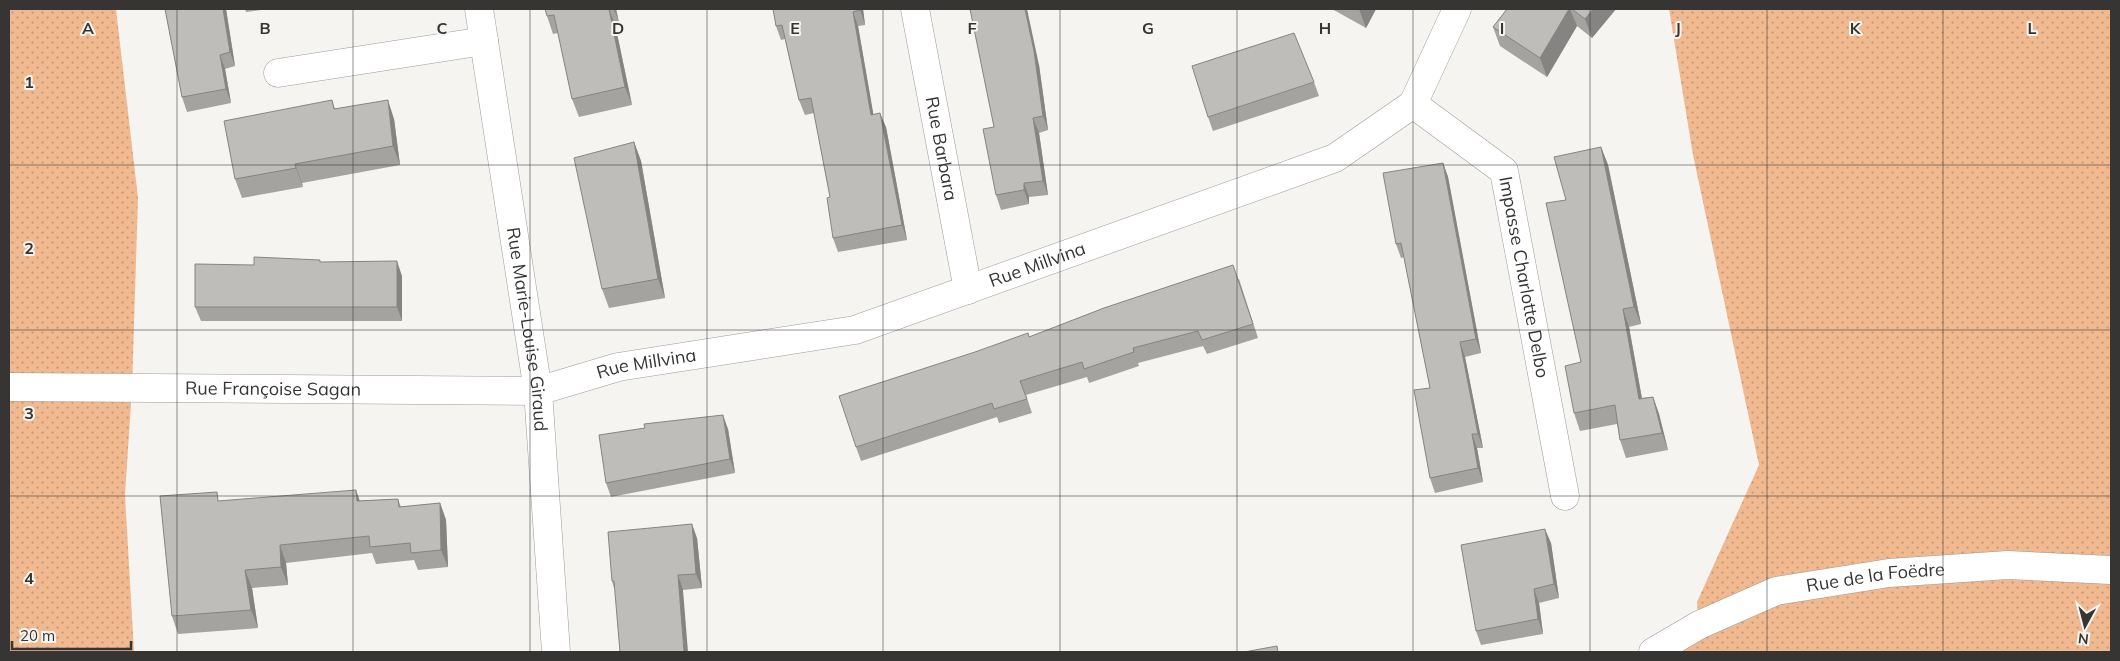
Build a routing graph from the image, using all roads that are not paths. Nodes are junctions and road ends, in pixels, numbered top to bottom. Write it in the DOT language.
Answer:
graph roads {
  1 [pos="479,9"];
  2 [pos="915,9"];
  3 [pos="1457,9"];
  4 [pos="484,41"];
  5 [pos="278,73"];
  6 [pos="1413,104"];
  7 [pos="968,290"];
  8 [pos="9,387"];
  9 [pos="538,391"];
  10 [pos="1565,496"];
  11 [pos="2111,570"];
  12 [pos="556,652"];
  13 [pos="1653,652"];
  1 -- 4 [label="street, Rue Marie-Louise Giraud"];
  2 -- 7 [label="street, Rue Barbara"];
  3 -- 6 [label="street"];
  4 -- 5 [label="street"];
  4 -- 9 [label="street, Rue Marie-Louise Giraud"];
  6 -- 7 [label="street, Rue Millvina"];
  6 -- 10 [label="street, Impasse Charlotte Delbo"];
  7 -- 9 [label="street, Rue Millvina"];
  8 -- 9 [label="street, Rue Françoise Sagan"];
  9 -- 12 [label="street, Rue Marie-Louise Giraud"];
  11 -- 13 [label="street, Rue de la Foëdre"];
}
